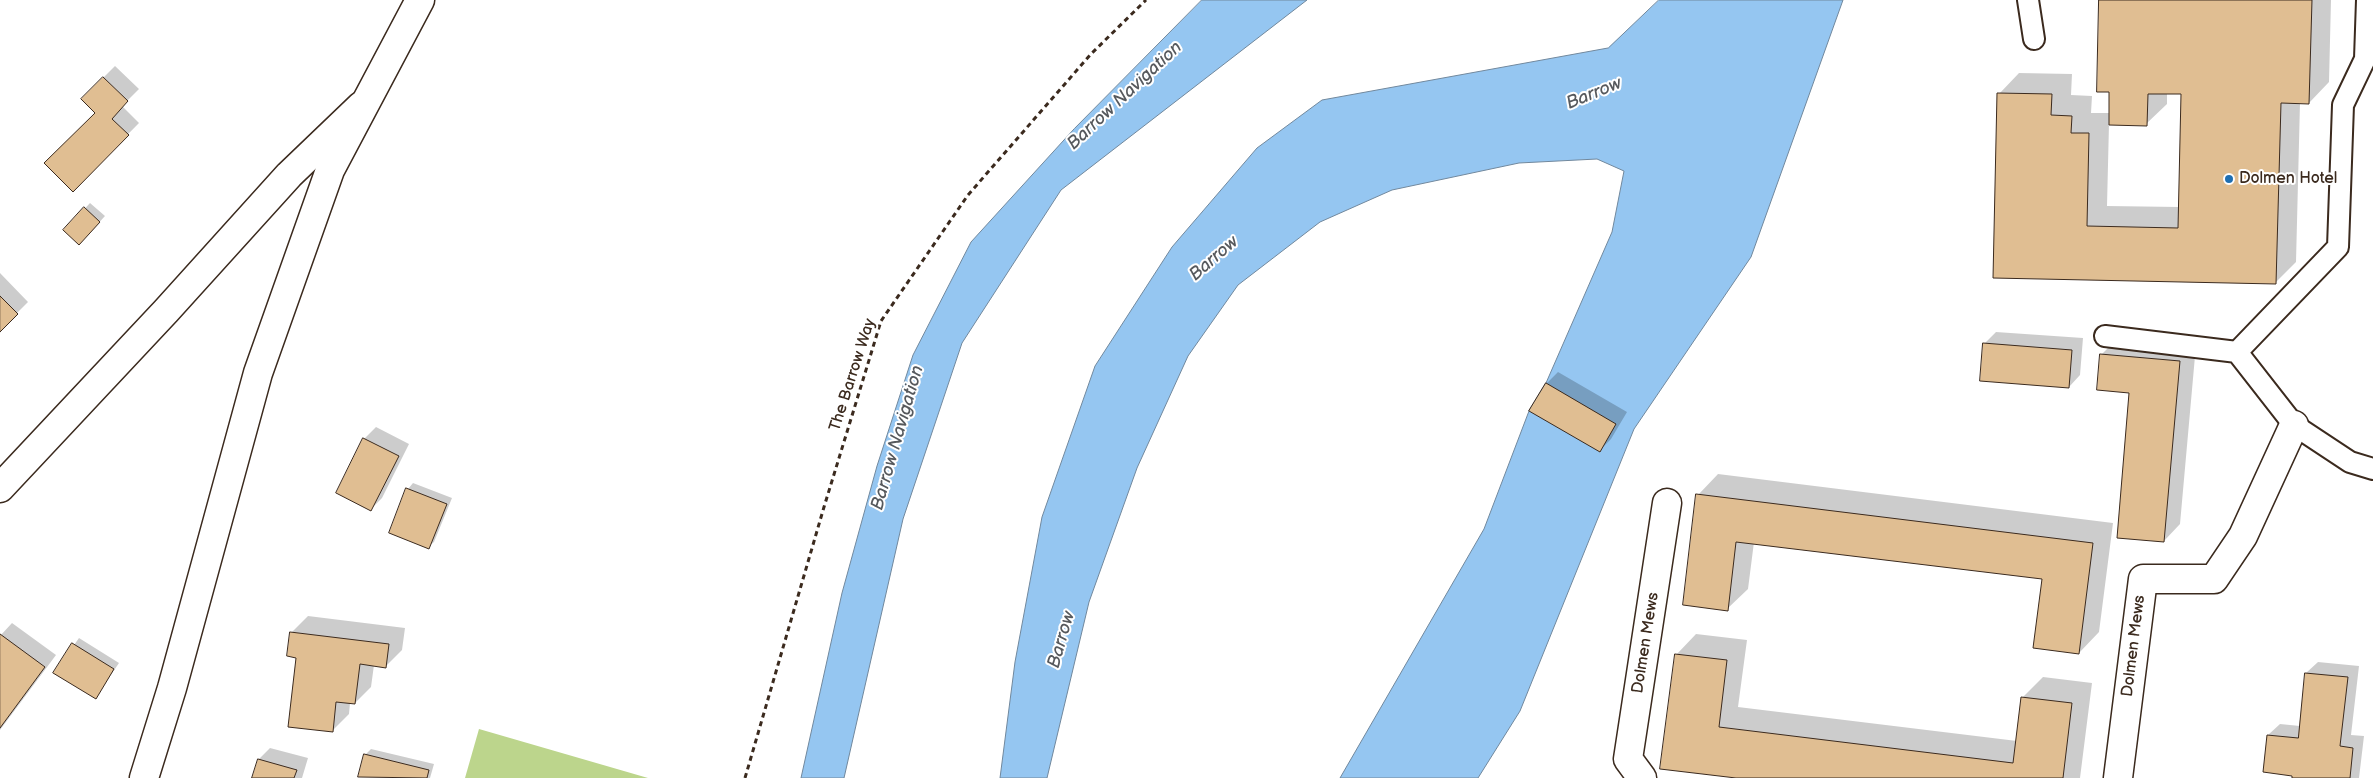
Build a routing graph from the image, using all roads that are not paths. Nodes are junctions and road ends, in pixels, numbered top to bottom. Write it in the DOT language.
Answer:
graph roads {
  1 [pos="420,0"];
  2 [pos="2028,0"];
  3 [pos="2367,0"];
  4 [pos="2034,39"];
  5 [pos="365,102"];
  6 [pos="2105,336"];
  7 [pos="2237,352"];
  8 [pos="2294,425"];
  9 [pos="2373,469"];
  10 [pos="0,488"];
  11 [pos="1667,503"];
  12 [pos="144,778"];
  13 [pos="1642,778"];
  14 [pos="2118,778"];
  1 -- 5 [label="street"];
  2 -- 4 [label="lane"];
  3 -- 7 [label="lane"];
  5 -- 10 [label="street"];
  5 -- 12 [label="street"];
  6 -- 7 [label="lane"];
  7 -- 8 [label="lane"];
  8 -- 9 [label="lane"];
  8 -- 14 [label="street, Dolmen Mews"];
  11 -- 13 [label="street, Dolmen Mews"];
}
